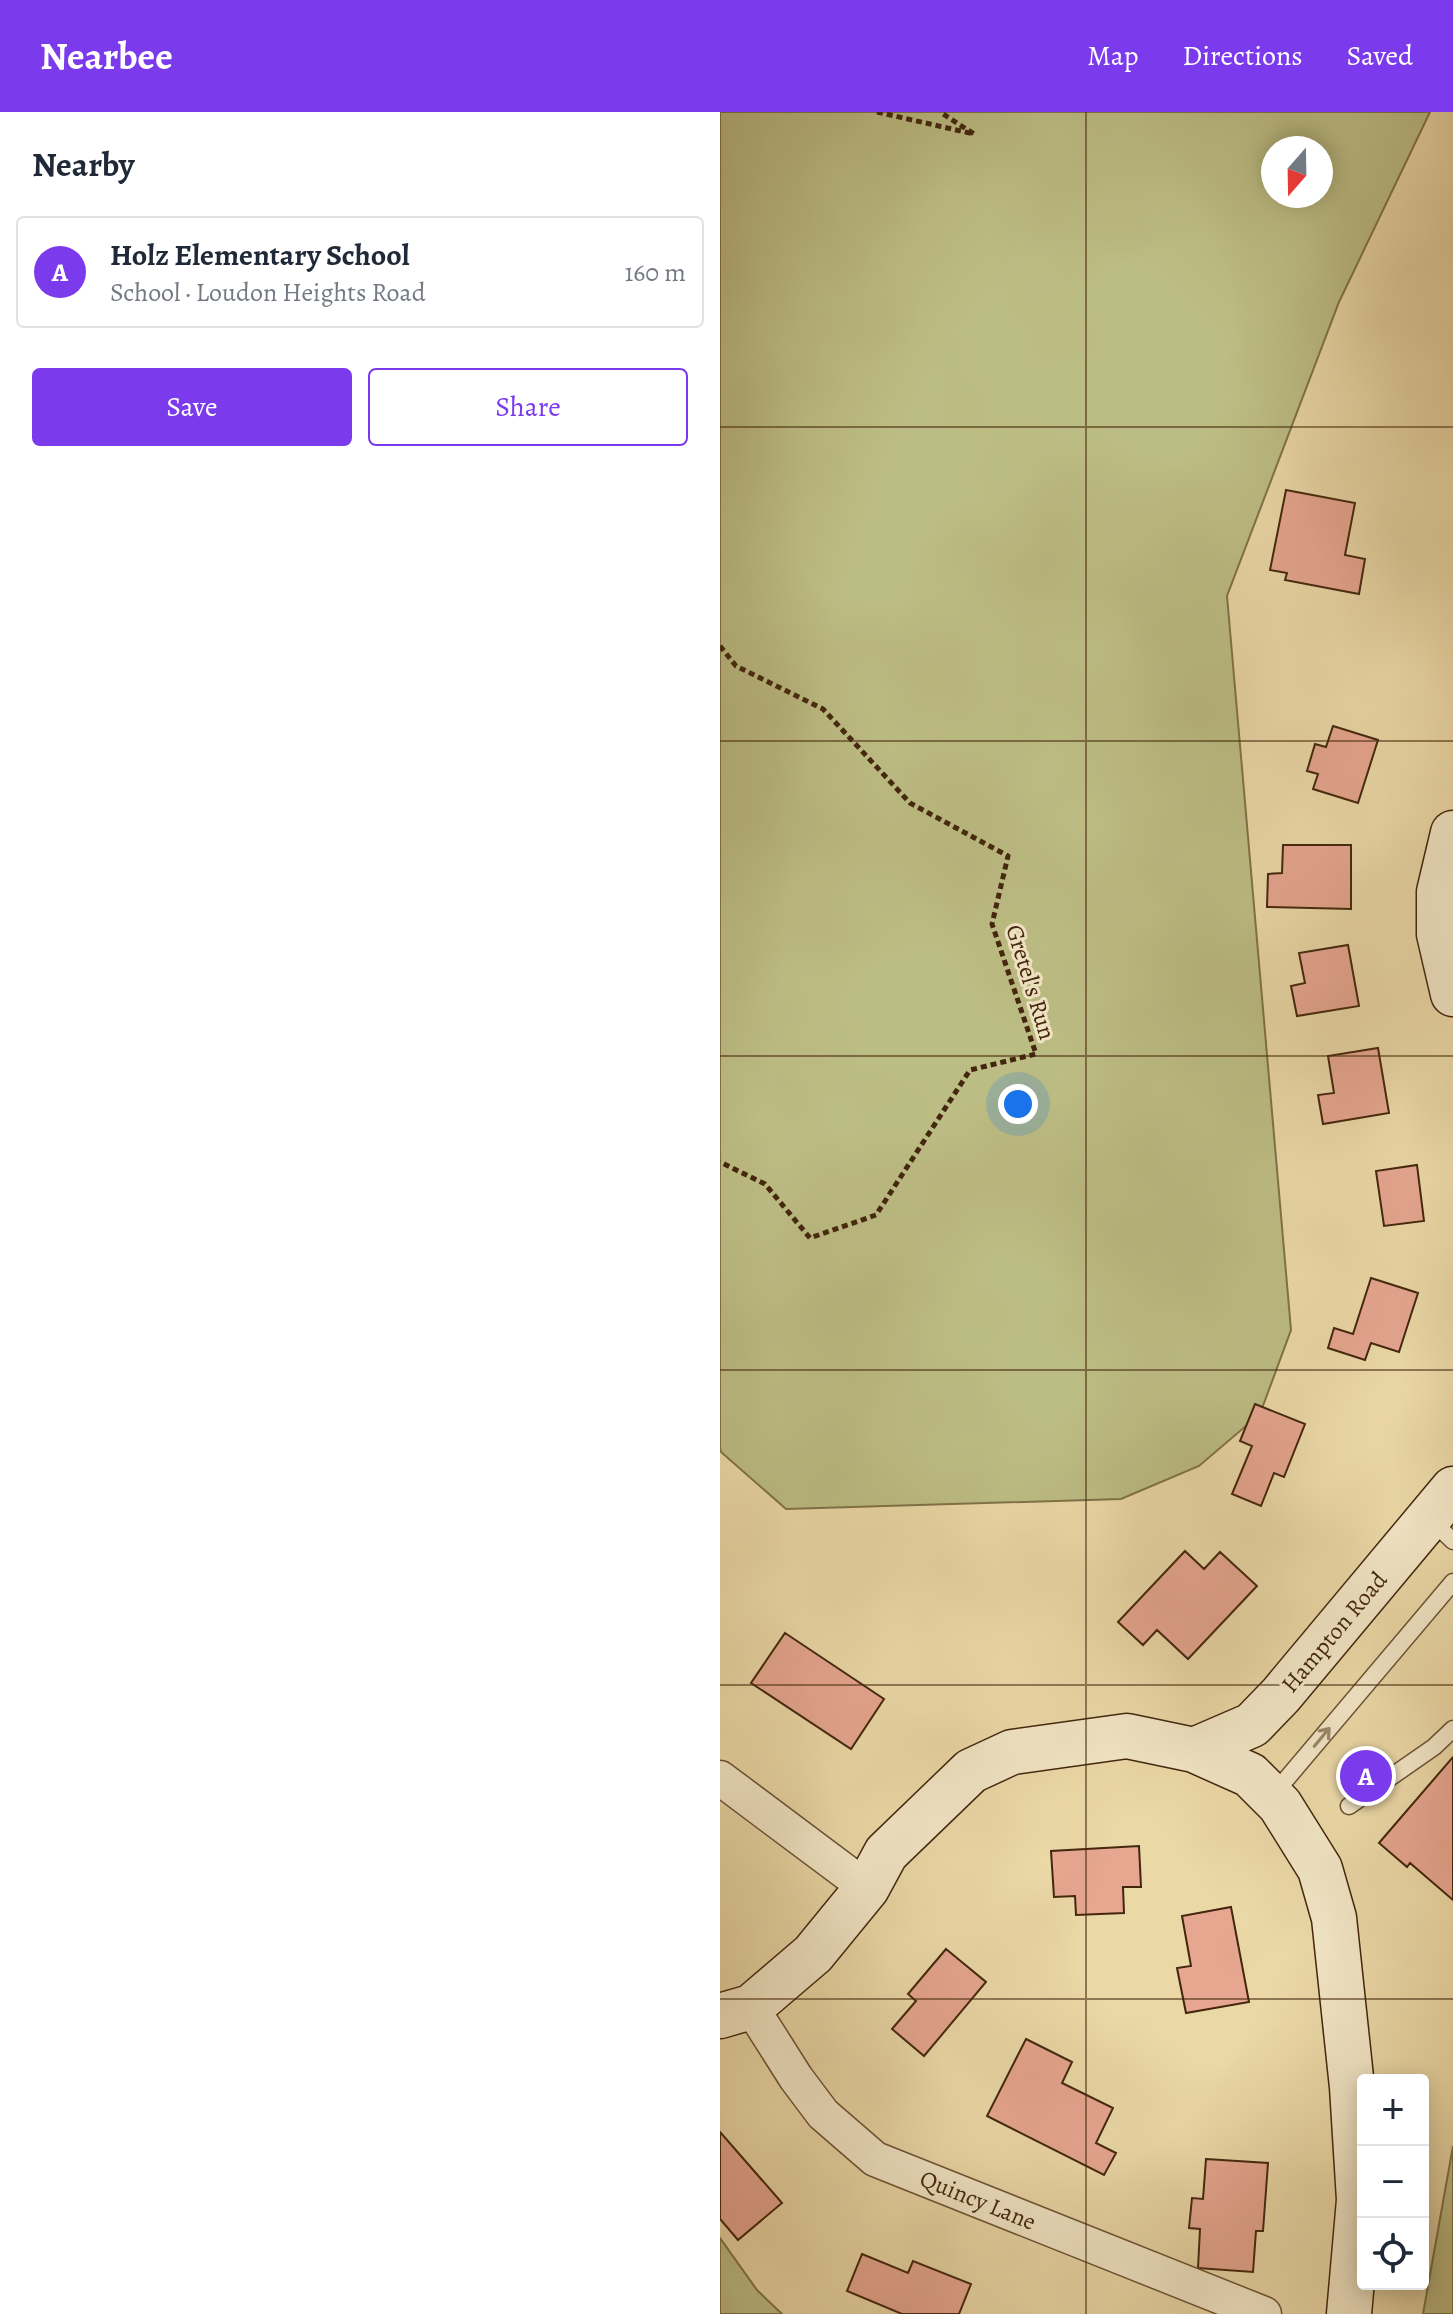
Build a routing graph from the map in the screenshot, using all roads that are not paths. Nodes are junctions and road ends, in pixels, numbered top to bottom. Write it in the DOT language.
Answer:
graph roads {
  1 [pos="1453,833"];
  2 [pos="1453,994"];
  3 [pos="1445,1516"];
  4 [pos="1453,1582"];
  5 [pos="1453,1729"];
  6 [pos="1194,1750"];
  7 [pos="720,1778"];
  8 [pos="1271,1797"];
  9 [pos="1349,1806"];
  10 [pos="867,1888"];
  11 [pos="735,2012"];
  12 [pos="1264,2314"];
  13 [pos="1349,2314"];
  1 -- 2 [label="street"];
  3 -- 6 [label="street, Hampton Road"];
  8 -- 4 [label="lane, one-way"];
  5 -- 9 [label="lane"];
  6 -- 8 [label="street"];
  6 -- 10 [label="street"];
  7 -- 10 [label="street"];
  8 -- 13 [label="street"];
  10 -- 11 [label="street"];
  11 -- 12 [label="street, Quincy Lane"];
}
